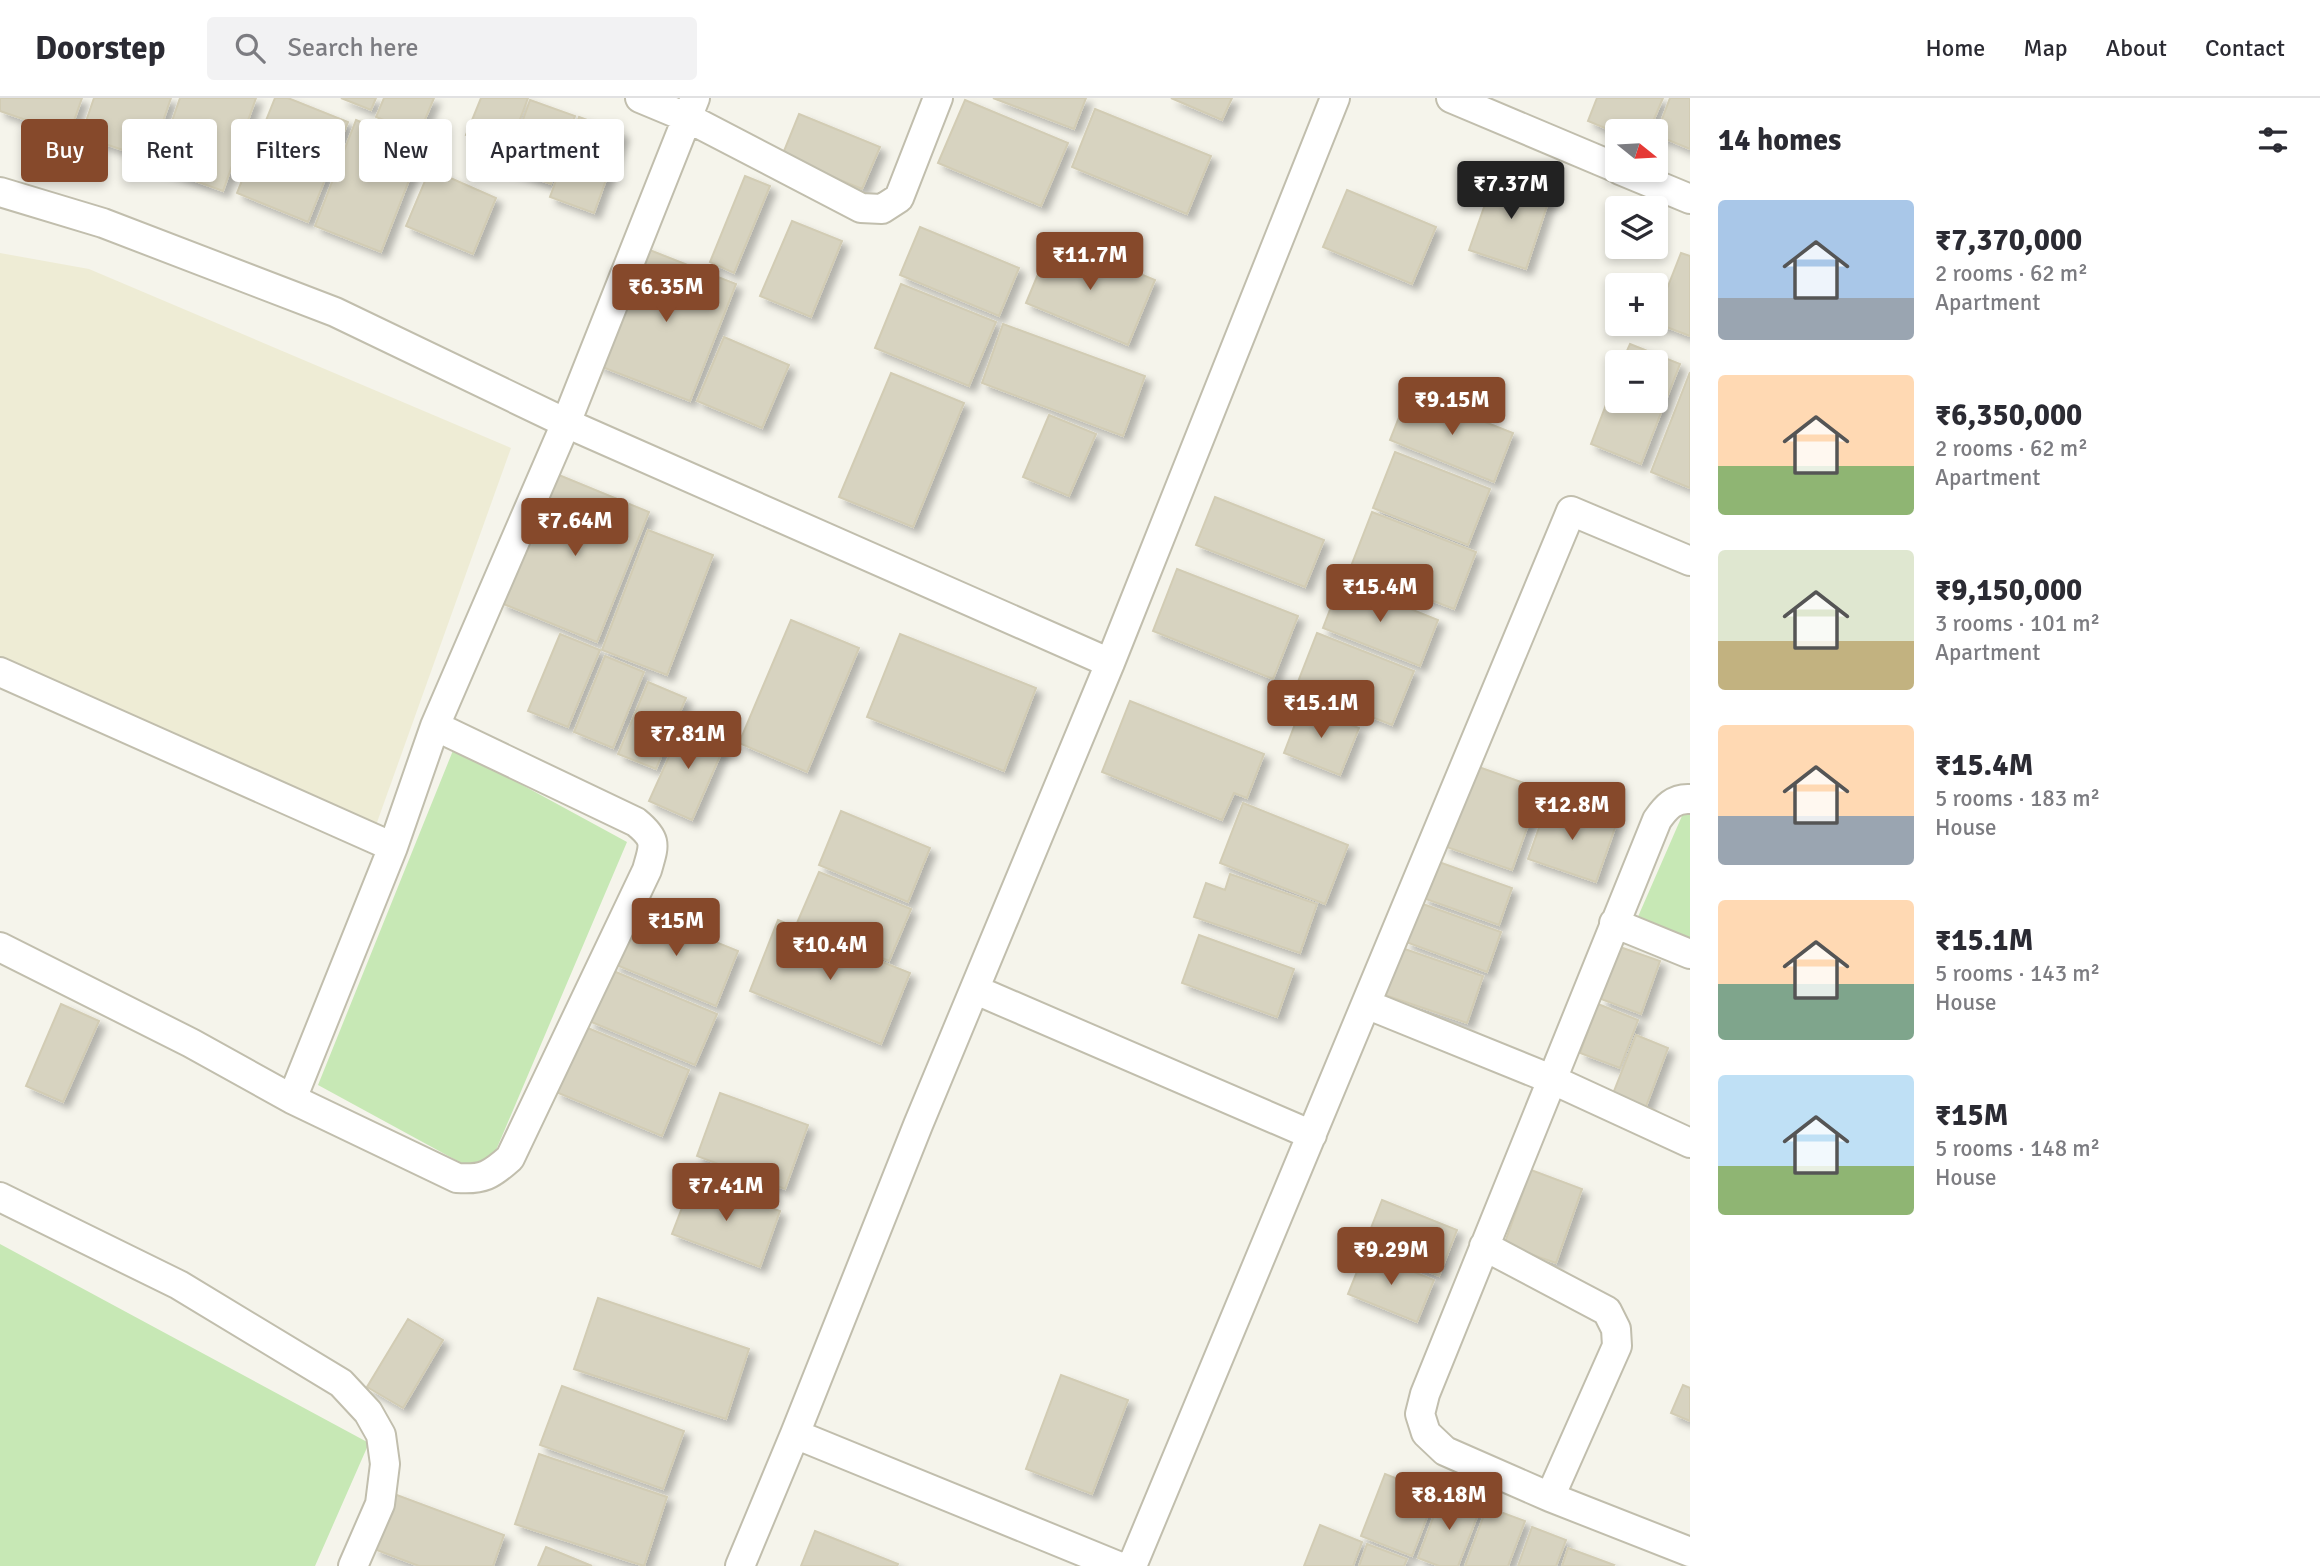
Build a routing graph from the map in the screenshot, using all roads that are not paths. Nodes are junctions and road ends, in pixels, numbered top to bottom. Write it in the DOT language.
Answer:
graph roads {
  1 [pos="640,98"];
  2 [pos="938,98"];
  3 [pos="1335,98"];
  4 [pos="1451,98"];
  5 [pos="691,108"];
  6 [pos="1605,163"];
  7 [pos="1650,182"];
  8 [pos="0,192"];
  9 [pos="1690,199"];
  10 [pos="566,423"];
  11 [pos="1690,561"];
  12 [pos="1110,663"];
  13 [pos="0,673"];
  14 [pos="435,726"];
  15 [pos="1690,799"];
  16 [pos="393,847"];
  17 [pos="1614,923"];
  18 [pos="0,947"];
  19 [pos="1690,954"];
  20 [pos="976,989"];
  21 [pos="1366,1004"];
  22 [pos="1551,1079"];
  23 [pos="292,1100"];
  24 [pos="1312,1135"];
  25 [pos="1690,1143"];
  26 [pos="0,1197"];
  27 [pos="1484,1246"];
  28 [pos="795,1434"];
  29 [pos="1550,1497"];
  30 [pos="1690,1552"];
  31 [pos="353,1566"];
  32 [pos="740,1566"];
  33 [pos="1118,1566"];
  34 [pos="1132,1566"];
  1 -- 5 [label="street"];
  2 -- 5 [label="street"];
  3 -- 12 [label="street"];
  4 -- 6 [label="street"];
  5 -- 10 [label="street"];
  7 -- 9 [label="street"];
  8 -- 10 [label="street"];
  10 -- 12 [label="street"];
  10 -- 14 [label="street"];
  11 -- 21 [label="street"];
  12 -- 20 [label="street"];
  13 -- 16 [label="street"];
  14 -- 16 [label="street"];
  14 -- 23 [label="street"];
  15 -- 17 [label="street"];
  16 -- 23 [label="street"];
  17 -- 19 [label="street"];
  17 -- 22 [label="street"];
  18 -- 23 [label="street"];
  20 -- 24 [label="street"];
  20 -- 28 [label="street"];
  21 -- 22 [label="street"];
  21 -- 24 [label="street"];
  22 -- 25 [label="street"];
  22 -- 27 [label="street"];
  24 -- 34 [label="street"];
  26 -- 31 [label="street"];
  27 -- 29 [label="street"];
  27 -- 29 [label="street"];
  28 -- 32 [label="street"];
  28 -- 33 [label="street"];
  29 -- 30 [label="street"];
}
